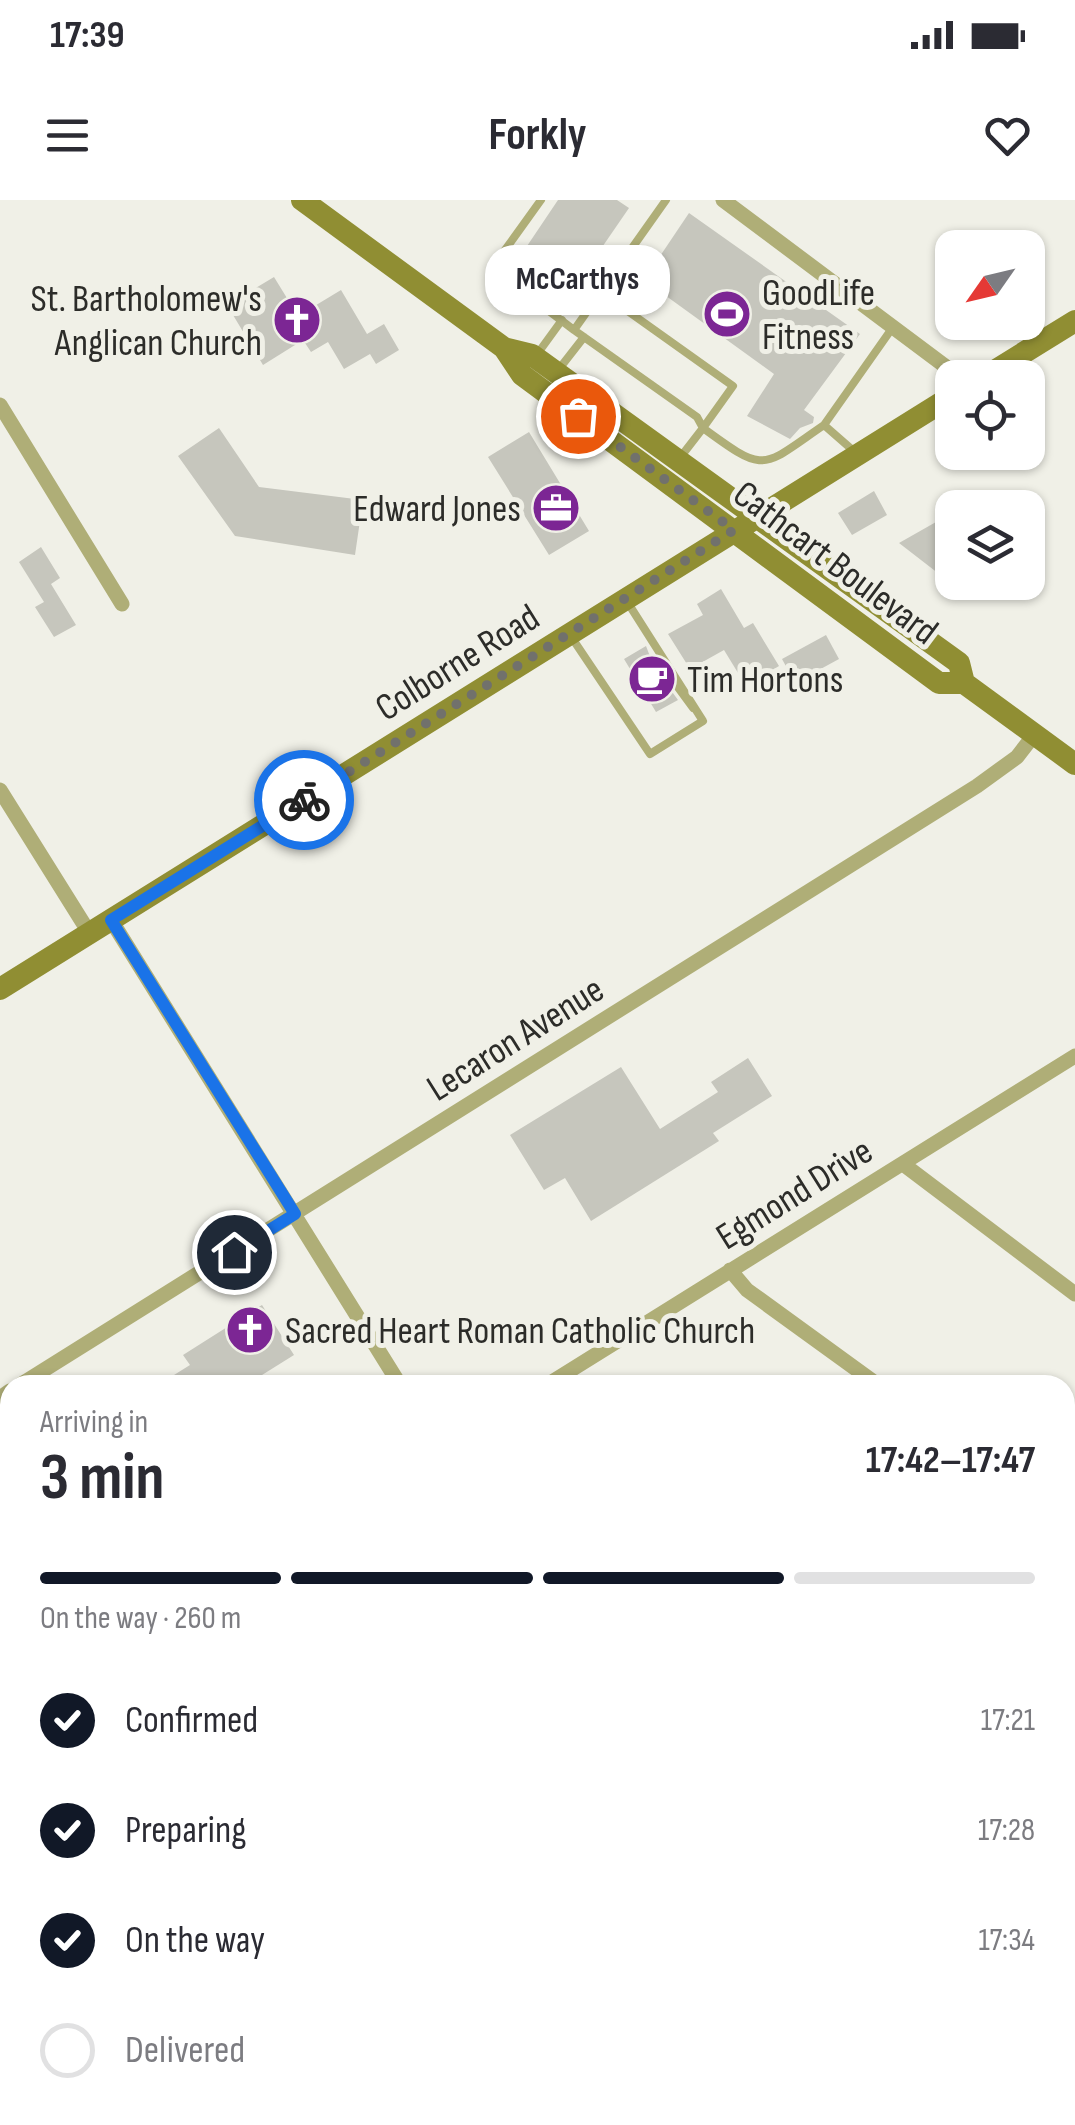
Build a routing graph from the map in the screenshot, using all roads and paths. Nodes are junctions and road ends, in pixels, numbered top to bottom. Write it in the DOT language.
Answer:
graph roads {
  1 [pos="302,200"];
  2 [pos="542,200"];
  3 [pos="723,200"];
  4 [pos="662,202"];
  5 [pos="601,292"];
  6 [pos="562,320"];
  7 [pos="1075,321"];
  8 [pos="893,327"];
  9 [pos="574,330"];
  10 [pos="584,336"];
  11 [pos="504,348"];
  12 [pos="536,357"];
  13 [pos="937,360"];
  14 [pos="1012,360"];
  15 [pos="556,372"];
  16 [pos="0,405"];
  17 [pos="935,406"];
  18 [pos="824,425"];
  19 [pos="703,428"];
  20 [pos="857,454"];
  21 [pos="678,460"];
  22 [pos="756,516"];
  23 [pos="734,530"];
  24 [pos="625,599"];
  25 [pos="122,604"];
  26 [pos="569,634"];
  27 [pos="964,684"];
  28 [pos="1034,735"];
  29 [pos="1075,764"];
  30 [pos="0,790"];
  31 [pos="111,920"];
  32 [pos="90,934"];
  33 [pos="0,989"];
  34 [pos="1075,1056"];
  35 [pos="903,1164"];
  36 [pos="295,1214"];
  37 [pos="730,1270"];
  38 [pos="1075,1294"];
  39 [pos="36,1375"];
  40 [pos="394,1375"];
  41 [pos="562,1375"];
  42 [pos="864,1375"];
  1 -- 11 [label="main road"];
  2 -- 6 [label="lane"];
  3 -- 8 [label="street"];
  4 -- 5 [label="lane"];
  5 -- 9 [label="lane"];
  5 -- 19 [label="lane"];
  6 -- 9 [label="lane"];
  6 -- 12 [label="lane"];
  7 -- 14 [label="main road"];
  8 -- 13 [label="street"];
  8 -- 18 [label="lane"];
  9 -- 10 [label="lane"];
  10 -- 15 [label="lane"];
  10 -- 19 [label="lane"];
  11 -- 12 [label="main road, Cathcart Boulevard"];
  11 -- 23 [label="main road, Cathcart Boulevard"];
  12 -- 15 [label="main road, Cathcart Boulevard"];
  15 -- 21 [label="main road, Cathcart Boulevard"];
  16 -- 25 [label="street"];
  17 -- 20 [label="main road, Colborne Road"];
  18 -- 19 [label="lane"];
  18 -- 20 [label="lane"];
  19 -- 21 [label="lane"];
  20 -- 22 [label="main road, Colborne Road"];
  21 -- 22 [label="main road, Cathcart Boulevard"];
  22 -- 23 [label="main road, Colborne Road"];
  22 -- 27 [label="main road, Cathcart Boulevard"];
  23 -- 24 [label="main road, Colborne Road"];
  23 -- 27 [label="main road, Cathcart Boulevard"];
  24 -- 26 [label="main road, Colborne Road"];
  24 -- 26 [label="lane"];
  26 -- 31 [label="main road, Colborne Road"];
  27 -- 28 [label="main road"];
  28 -- 29 [label="main road"];
  28 -- 36 [label="street, Lecaron Avenue"];
  30 -- 32 [label="street"];
  31 -- 32 [label="main road, Colborne Road"];
  31 -- 36 [label="street"];
  32 -- 33 [label="main road, Colborne Road"];
  34 -- 35 [label="street, Egmond Drive"];
  35 -- 37 [label="street, Egmond Drive"];
  35 -- 38 [label="street"];
  36 -- 39 [label="street, Lecaron Avenue"];
  36 -- 40 [label="street"];
  37 -- 41 [label="street, Egmond Drive"];
  37 -- 42 [label="street"];
}
